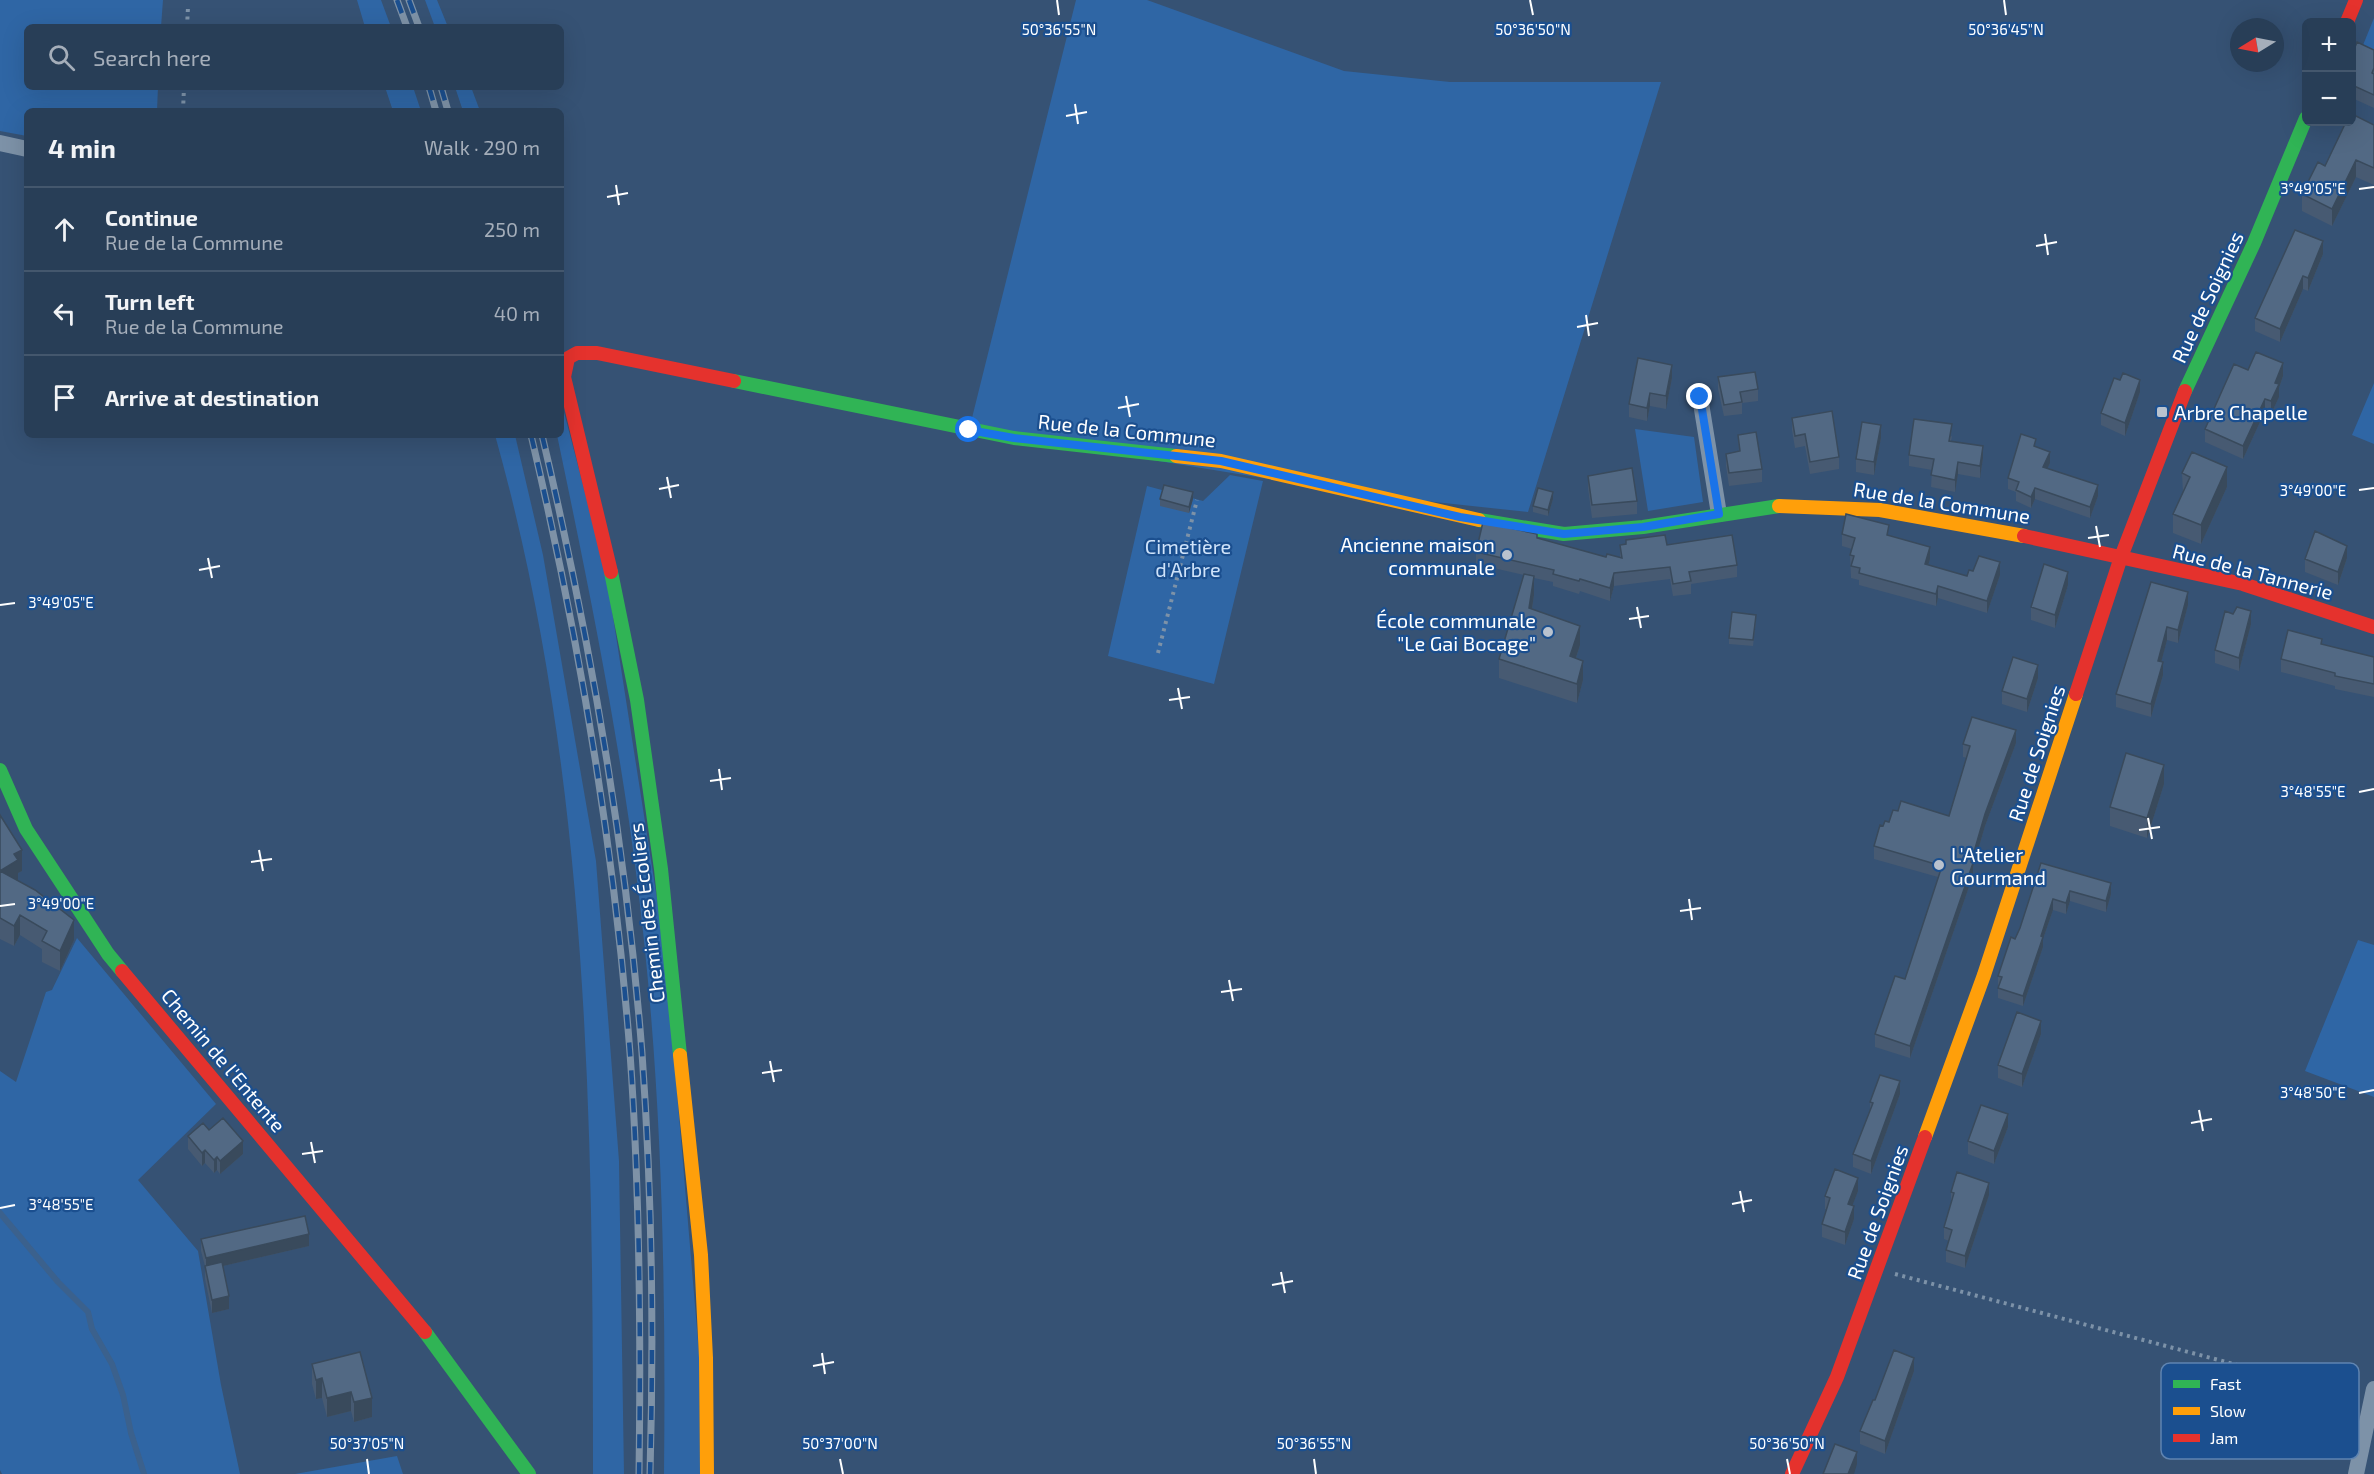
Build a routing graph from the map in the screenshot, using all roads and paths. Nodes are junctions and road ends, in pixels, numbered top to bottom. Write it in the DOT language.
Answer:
graph roads {
  1 [pos="2356,0"];
  2 [pos="188,7"];
  3 [pos="2349,18"];
  4 [pos="187,24"];
  5 [pos="184,90"];
  6 [pos="183,108"];
  7 [pos="2304,126"];
  8 [pos="0,143"];
  9 [pos="24,148"];
  10 [pos="568,356"];
  11 [pos="1700,397"];
  12 [pos="1197,500"];
  13 [pos="1719,514"];
  14 [pos="2121,557"];
  15 [pos="2374,627"];
  16 [pos="1158,653"];
  17 [pos="0,770"];
  18 [pos="1876,1269"];
  19 [pos="2247,1363"];
  20 [pos="2373,1395"];
  21 [pos="529,1474"];
  22 [pos="707,1474"];
  23 [pos="1791,1474"];
  24 [pos="2356,1474"];
  1 -- 3 [label="street"];
  2 -- 4 [label="path"];
  5 -- 6 [label="path"];
  7 -- 14 [label="street, Rue de Soignies"];
  8 -- 9 [label="street"];
  10 -- 13 [label="street, Rue de la Commune"];
  10 -- 22 [label="street, Chemin des Écoliers"];
  11 -- 13 [label="street"];
  12 -- 16 [label="path"];
  13 -- 14 [label="street, Rue de la Commune"];
  14 -- 15 [label="street, Rue de la Tannerie"];
  14 -- 18 [label="street, Rue de Soignies"];
  17 -- 21 [label="street, Chemin de l'Entente"];
  18 -- 19 [label="path"];
  18 -- 23 [label="street, Rue de Soignies"];
  20 -- 24 [label="street"];
}
